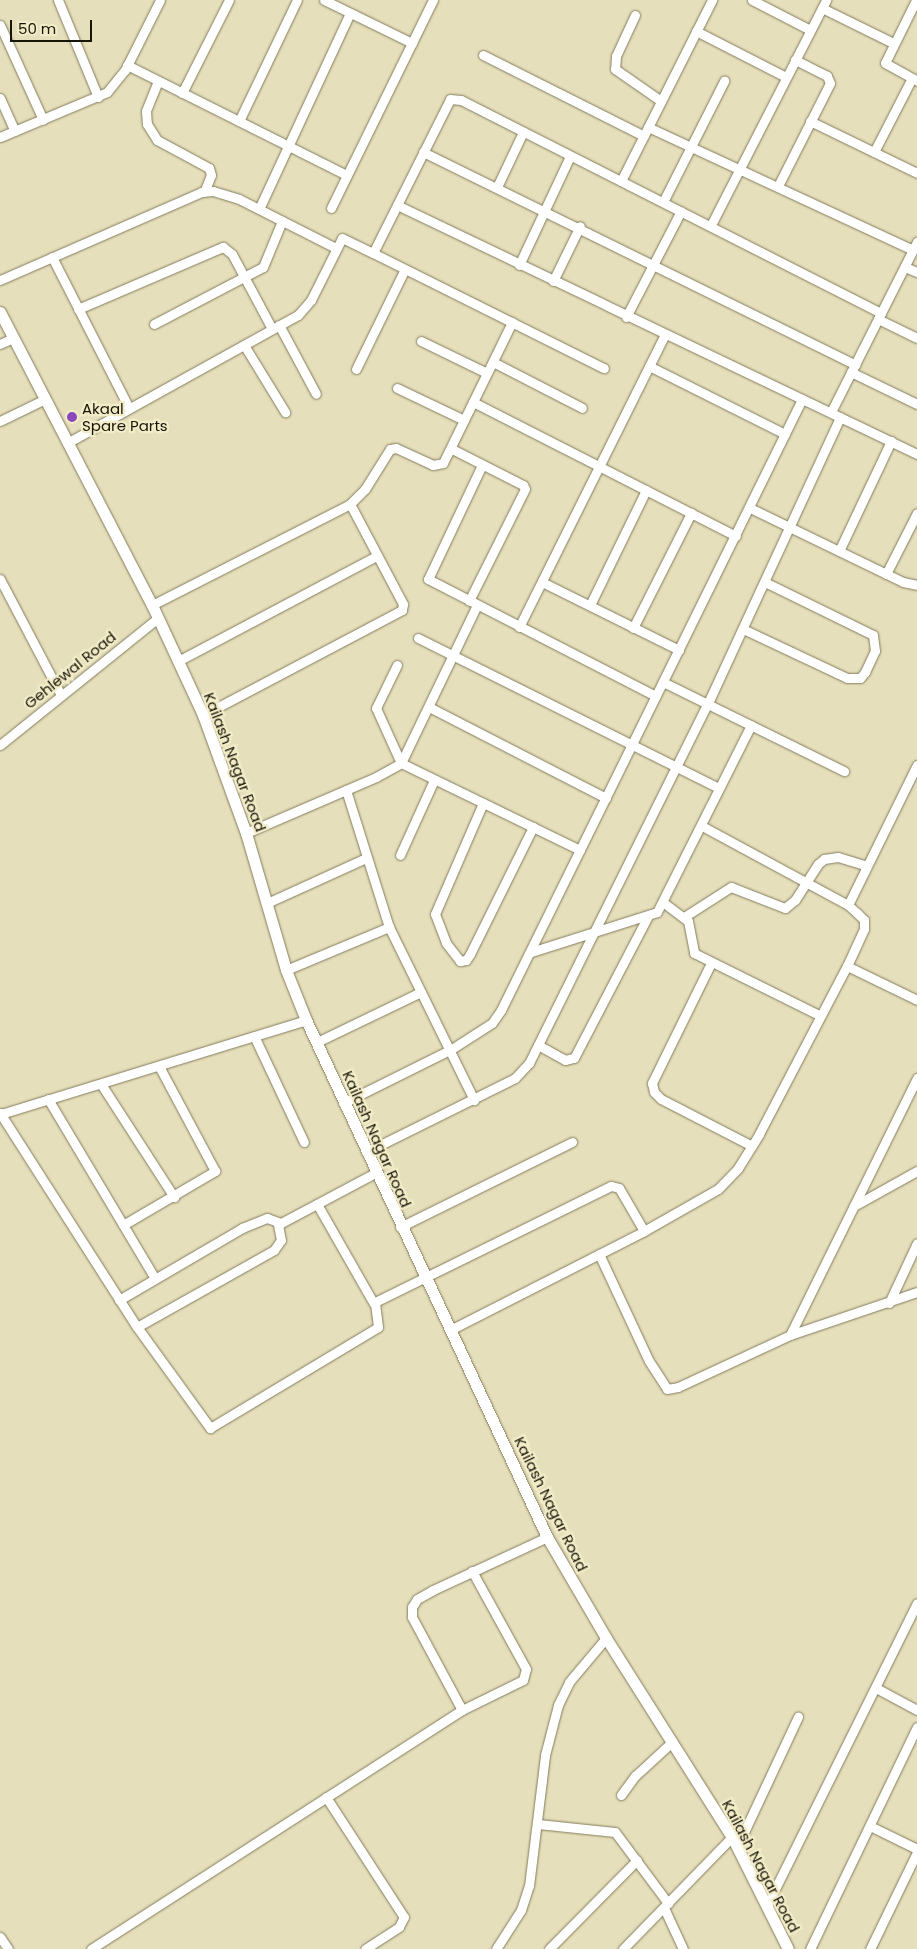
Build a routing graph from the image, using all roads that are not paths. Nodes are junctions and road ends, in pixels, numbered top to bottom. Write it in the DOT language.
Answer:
graph roads {
  1 [pos="58,0"];
  2 [pos="160,0"];
  3 [pos="228,0"];
  4 [pos="298,0"];
  5 [pos="324,0"];
  6 [pos="433,0"];
  7 [pos="712,0"];
  8 [pos="752,0"];
  9 [pos="916,0"];
  10 [pos="824,4"];
  11 [pos="350,13"];
  12 [pos="635,15"];
  13 [pos="0,25"];
  14 [pos="810,30"];
  15 [pos="696,31"];
  16 [pos="412,43"];
  17 [pos="893,44"];
  18 [pos="483,55"];
  19 [pos="795,60"];
  20 [pos="127,65"];
  21 [pos="786,76"];
  22 [pos="914,79"];
  23 [pos="158,81"];
  24 [pos="724,81"];
  25 [pos="182,93"];
  26 [pos="98,97"];
  27 [pos="0,98"];
  28 [pos="661,101"];
  29 [pos="43,120"];
  30 [pos="239,121"];
  31 [pos="810,122"];
  32 [pos="648,127"];
  33 [pos="15,131"];
  34 [pos="523,132"];
  35 [pos="644,136"];
  36 [pos="0,137"];
  37 [pos="287,145"];
  38 [pos="691,147"];
  39 [pos="423,152"];
  40 [pos="874,152"];
  41 [pos="570,156"];
  42 [pos="738,170"];
  43 [pos="917,172"];
  44 [pos="347,176"];
  45 [pos="621,181"];
  46 [pos="778,186"];
  47 [pos="497,187"];
  48 [pos="204,192"];
  49 [pos="663,202"];
  50 [pos="397,205"];
  51 [pos="331,208"];
  52 [pos="259,209"];
  53 [pos="545,210"];
  54 [pos="682,211"];
  55 [pos="282,221"];
  56 [pos="711,225"];
  57 [pos="580,226"];
  58 [pos="915,246"];
  59 [pos="336,248"];
  60 [pos="373,253"];
  61 [pos="52,257"];
  62 [pos="654,263"];
  63 [pos="519,265"];
  64 [pos="905,266"];
  65 [pos="405,269"];
  66 [pos="917,272"];
  67 [pos="244,277"];
  68 [pos="0,280"];
  69 [pos="553,281"];
  70 [pos="78,309"];
  71 [pos="0,312"];
  72 [pos="879,316"];
  73 [pos="626,317"];
  74 [pos="512,322"];
  75 [pos="154,324"];
  76 [pos="276,327"];
  77 [pos="664,336"];
  78 [pos="12,338"];
  79 [pos="917,338"];
  80 [pos="421,341"];
  81 [pos="0,344"];
  82 [pos="244,344"];
  83 [pos="493,362"];
  84 [pos="649,366"];
  85 [pos="604,368"];
  86 [pos="853,368"];
  87 [pos="356,369"];
  88 [pos="487,373"];
  89 [pos="397,388"];
  90 [pos="316,394"];
  91 [pos="802,399"];
  92 [pos="43,400"];
  93 [pos="473,402"];
  94 [pos="917,404"];
  95 [pos="129,408"];
  96 [pos="582,408"];
  97 [pos="285,412"];
  98 [pos="831,412"];
  99 [pos="840,417"];
  100 [pos="464,420"];
  101 [pos="0,421"];
  102 [pos="785,434"];
  103 [pos="891,441"];
  104 [pos="67,443"];
  105 [pos="452,449"];
  106 [pos="917,454"];
  107 [pos="482,465"];
  108 [pos="598,467"];
  109 [pos="646,490"];
  110 [pos="350,504"];
  111 [pos="750,508"];
  112 [pos="691,513"];
  113 [pos="917,513"];
  114 [pos="790,527"];
  115 [pos="736,536"];
  116 [pos="839,551"];
  117 [pos="376,556"];
  118 [pos="886,574"];
  119 [pos="0,579"];
  120 [pos="542,582"];
  121 [pos="765,582"];
  122 [pos="917,585"];
  123 [pos="473,603"];
  124 [pos="152,605"];
  125 [pos="590,605"];
  126 [pos="158,618"];
  127 [pos="519,627"];
  128 [pos="633,628"];
  129 [pos="743,629"];
  130 [pos="418,638"];
  131 [pos="679,650"];
  132 [pos="453,656"];
  133 [pos="178,661"];
  134 [pos="397,665"];
  135 [pos="663,682"];
  136 [pos="61,695"];
  137 [pos="656,696"];
  138 [pos="708,703"];
  139 [pos="428,707"];
  140 [pos="203,714"];
  141 [pos="751,726"];
  142 [pos="632,744"];
  143 [pos="0,745"];
  144 [pos="401,763"];
  145 [pos="917,765"];
  146 [pos="675,767"];
  147 [pos="844,771"];
  148 [pos="434,780"];
  149 [pos="719,788"];
  150 [pos="346,790"];
  151 [pos="606,798"];
  152 [pos="483,803"];
  153 [pos="702,826"];
  154 [pos="533,827"];
  155 [pos="246,833"];
  156 [pos="580,850"];
  157 [pos="400,855"];
  158 [pos="366,858"];
  159 [pos="867,866"];
  160 [pos="806,882"];
  161 [pos="268,903"];
  162 [pos="664,903"];
  163 [pos="848,905"];
  164 [pos="648,916"];
  165 [pos="684,917"];
  166 [pos="389,927"];
  167 [pos="597,929"];
  168 [pos="531,952"];
  169 [pos="711,962"];
  170 [pos="846,966"];
  171 [pos="286,970"];
  172 [pos="421,992"];
  173 [pos="916,998"];
  174 [pos="820,1015"];
  175 [pos="306,1020"];
  176 [pos="255,1038"];
  177 [pos="317,1042"];
  178 [pos="538,1045"];
  179 [pos="450,1050"];
  180 [pos="160,1068"];
  181 [pos="917,1078"];
  182 [pos="101,1084"];
  183 [pos="48,1100"];
  184 [pos="474,1100"];
  185 [pos="343,1103"];
  186 [pos="0,1114"];
  187 [pos="304,1142"];
  188 [pos="572,1142"];
  189 [pos="752,1146"];
  190 [pos="366,1152"];
  191 [pos="917,1171"];
  192 [pos="375,1173"];
  193 [pos="174,1197"];
  194 [pos="317,1204"];
  195 [pos="853,1206"];
  196 [pos="278,1224"];
  197 [pos="123,1225"];
  198 [pos="400,1227"];
  199 [pos="644,1231"];
  200 [pos="917,1243"];
  201 [pos="599,1254"];
  202 [pos="425,1274"];
  203 [pos="154,1278"];
  204 [pos="917,1292"];
  205 [pos="119,1300"];
  206 [pos="888,1303"];
  207 [pos="374,1304"];
  208 [pos="137,1327"];
  209 [pos="452,1329"];
  210 [pos="790,1335"];
  211 [pos="547,1537"];
  212 [pos="472,1571"];
  213 [pos="917,1603"];
  214 [pos="606,1638"];
  215 [pos="876,1688"];
  216 [pos="462,1710"];
  217 [pos="917,1710"];
  218 [pos="798,1717"];
  219 [pos="917,1727"];
  220 [pos="672,1742"];
  221 [pos="621,1795"];
  222 [pos="326,1797"];
  223 [pos="538,1824"];
  224 [pos="870,1826"];
  225 [pos="735,1842"];
  226 [pos="917,1851"];
  227 [pos="637,1860"];
  228 [pos="767,1905"];
  229 [pos="666,1906"];
  230 [pos="0,1937"];
  231 [pos="680,1948"];
  232 [pos="8,1949"];
  233 [pos="91,1949"];
  234 [pos="365,1949"];
  235 [pos="496,1949"];
  236 [pos="549,1949"];
  237 [pos="623,1949"];
  238 [pos="788,1949"];
  239 [pos="810,1949"];
  240 [pos="870,1949"];
  1 -- 26 [label="street"];
  2 -- 20 [label="street"];
  3 -- 25 [label="street"];
  4 -- 30 [label="street"];
  5 -- 11 [label="street"];
  6 -- 16 [label="street"];
  7 -- 15 [label="street"];
  8 -- 14 [label="street"];
  9 -- 17 [label="street"];
  10 -- 14 [label="street"];
  10 -- 17 [label="street"];
  11 -- 16 [label="street"];
  11 -- 37 [label="street"];
  12 -- 28 [label="street"];
  13 -- 29 [label="street"];
  14 -- 19 [label="street"];
  15 -- 21 [label="street"];
  15 -- 28 [label="street"];
  16 -- 44 [label="street"];
  17 -- 22 [label="street"];
  18 -- 35 [label="street"];
  19 -- 21 [label="street"];
  19 -- 31 [label="street"];
  20 -- 23 [label="street"];
  20 -- 26 [label="street"];
  21 -- 42 [label="street"];
  22 -- 40 [label="street"];
  23 -- 25 [label="street"];
  23 -- 48 [label="street"];
  24 -- 38 [label="street"];
  25 -- 30 [label="street"];
  26 -- 29 [label="street"];
  27 -- 33 [label="street"];
  28 -- 32 [label="street"];
  29 -- 33 [label="street"];
  30 -- 37 [label="street"];
  31 -- 40 [label="street"];
  31 -- 46 [label="street"];
  32 -- 35 [label="street"];
  32 -- 38 [label="street"];
  33 -- 36 [label="street"];
  34 -- 39 [label="street"];
  34 -- 41 [label="street"];
  34 -- 47 [label="street"];
  35 -- 45 [label="street"];
  37 -- 44 [label="street"];
  37 -- 52 [label="street"];
  38 -- 42 [label="street"];
  38 -- 49 [label="street"];
  39 -- 47 [label="street"];
  39 -- 50 [label="street"];
  40 -- 43 [label="street"];
  41 -- 45 [label="street"];
  41 -- 53 [label="street"];
  42 -- 46 [label="street"];
  42 -- 56 [label="street"];
  44 -- 51 [label="street"];
  45 -- 49 [label="street"];
  46 -- 58 [label="street"];
  47 -- 53 [label="street"];
  48 -- 52 [label="street"];
  48 -- 61 [label="street"];
  49 -- 54 [label="street"];
  50 -- 60 [label="street"];
  50 -- 63 [label="street"];
  52 -- 55 [label="street"];
  53 -- 57 [label="street"];
  53 -- 63 [label="street"];
  54 -- 56 [label="street"];
  54 -- 62 [label="street"];
  55 -- 59 [label="street"];
  55 -- 67 [label="street"];
  56 -- 72 [label="street"];
  57 -- 62 [label="street"];
  57 -- 69 [label="street"];
  58 -- 64 [label="street"];
  59 -- 60 [label="street"];
  59 -- 76 [label="street"];
  60 -- 65 [label="street"];
  61 -- 68 [label="street"];
  61 -- 70 [label="street"];
  62 -- 73 [label="street"];
  62 -- 86 [label="street"];
  63 -- 69 [label="street"];
  64 -- 66 [label="street"];
  64 -- 72 [label="street"];
  65 -- 74 [label="street"];
  65 -- 87 [label="street"];
  67 -- 70 [label="street"];
  67 -- 75 [label="street"];
  67 -- 76 [label="street"];
  69 -- 73 [label="street"];
  70 -- 95 [label="street"];
  71 -- 78 [label="street, Kailash Nagar Road"];
  72 -- 79 [label="street"];
  72 -- 86 [label="street"];
  73 -- 77 [label="street"];
  74 -- 83 [label="street"];
  74 -- 85 [label="street"];
  76 -- 82 [label="street"];
  76 -- 90 [label="street"];
  77 -- 84 [label="street"];
  77 -- 91 [label="street"];
  78 -- 81 [label="street"];
  78 -- 92 [label="street, Kailash Nagar Road"];
  80 -- 88 [label="street"];
  82 -- 95 [label="street"];
  82 -- 97 [label="street"];
  83 -- 88 [label="street"];
  83 -- 96 [label="street"];
  84 -- 102 [label="street"];
  84 -- 108 [label="street"];
  86 -- 94 [label="street"];
  86 -- 98 [label="street"];
  88 -- 93 [label="street"];
  89 -- 100 [label="street"];
  91 -- 98 [label="street"];
  91 -- 102 [label="street"];
  92 -- 101 [label="street"];
  92 -- 104 [label="street, Kailash Nagar Road"];
  93 -- 100 [label="street"];
  93 -- 108 [label="street"];
  95 -- 104 [label="street"];
  98 -- 99 [label="street"];
  99 -- 103 [label="street"];
  99 -- 114 [label="street"];
  100 -- 105 [label="street"];
  102 -- 111 [label="street"];
  103 -- 106 [label="street"];
  103 -- 116 [label="street"];
  104 -- 124 [label="street, Kailash Nagar Road"];
  105 -- 107 [label="street"];
  105 -- 110 [label="street"];
  107 -- 123 [label="street"];
  107 -- 123 [label="street"];
  108 -- 109 [label="street"];
  108 -- 120 [label="street"];
  109 -- 112 [label="street"];
  109 -- 125 [label="street"];
  110 -- 117 [label="street"];
  110 -- 124 [label="street"];
  111 -- 114 [label="street"];
  111 -- 115 [label="street"];
  112 -- 115 [label="street"];
  112 -- 128 [label="street"];
  113 -- 118 [label="street"];
  114 -- 116 [label="street"];
  114 -- 121 [label="street"];
  115 -- 131 [label="street"];
  116 -- 118 [label="street"];
  117 -- 133 [label="street"];
  117 -- 140 [label="street"];
  118 -- 122 [label="street"];
  119 -- 136 [label="street"];
  120 -- 125 [label="street"];
  120 -- 127 [label="street"];
  121 -- 129 [label="street"];
  121 -- 129 [label="street"];
  123 -- 127 [label="street"];
  123 -- 132 [label="street"];
  124 -- 126 [label="street, Kailash Nagar Road"];
  125 -- 128 [label="street"];
  126 -- 133 [label="street, Kailash Nagar Road"];
  126 -- 136 [label="street, Gehlewal Road"];
  127 -- 137 [label="street"];
  128 -- 131 [label="street"];
  129 -- 138 [label="street"];
  130 -- 132 [label="street"];
  131 -- 135 [label="street"];
  132 -- 139 [label="street"];
  132 -- 142 [label="street"];
  133 -- 140 [label="street, Kailash Nagar Road"];
  134 -- 144 [label="street"];
  135 -- 137 [label="street"];
  135 -- 138 [label="street"];
  136 -- 143 [label="street, Gehlewal Road"];
  137 -- 142 [label="street"];
  138 -- 141 [label="street"];
  138 -- 146 [label="street"];
  139 -- 144 [label="street"];
  139 -- 151 [label="street"];
  140 -- 155 [label="street, Kailash Nagar Road"];
  141 -- 147 [label="street"];
  141 -- 149 [label="street"];
  142 -- 146 [label="street"];
  142 -- 151 [label="street"];
  144 -- 148 [label="street"];
  144 -- 150 [label="street"];
  145 -- 159 [label="street"];
  146 -- 149 [label="street"];
  146 -- 167 [label="street"];
  148 -- 152 [label="street"];
  148 -- 157 [label="street"];
  149 -- 153 [label="street"];
  150 -- 155 [label="street"];
  150 -- 158 [label="street"];
  151 -- 156 [label="street"];
  152 -- 154 [label="street"];
  152 -- 154 [label="street"];
  153 -- 160 [label="street"];
  153 -- 162 [label="street"];
  154 -- 156 [label="street"];
  155 -- 161 [label="street, Kailash Nagar Road"];
  156 -- 168 [label="street"];
  158 -- 161 [label="street"];
  158 -- 166 [label="street"];
  159 -- 160 [label="street"];
  159 -- 163 [label="street"];
  160 -- 163 [label="street"];
  160 -- 165 [label="street"];
  161 -- 171 [label="street, Kailash Nagar Road"];
  162 -- 164 [label="street"];
  162 -- 165 [label="street"];
  163 -- 170 [label="street"];
  164 -- 167 [label="street"];
  164 -- 178 [label="street"];
  165 -- 169 [label="street"];
  166 -- 171 [label="street"];
  166 -- 172 [label="street"];
  167 -- 168 [label="street"];
  167 -- 178 [label="street"];
  168 -- 179 [label="street"];
  169 -- 174 [label="street"];
  169 -- 189 [label="street"];
  170 -- 173 [label="street"];
  170 -- 174 [label="street"];
  171 -- 175 [label="street, Kailash Nagar Road"];
  172 -- 177 [label="street"];
  172 -- 179 [label="street"];
  174 -- 189 [label="street"];
  175 -- 176 [label="street"];
  175 -- 177 [label="street, Kailash Nagar Road"];
  176 -- 180 [label="street"];
  176 -- 187 [label="street"];
  177 -- 185 [label="street, Kailash Nagar Road"];
  178 -- 184 [label="street"];
  179 -- 184 [label="street"];
  179 -- 185 [label="street"];
  180 -- 182 [label="street"];
  180 -- 193 [label="street"];
  181 -- 195 [label="street"];
  182 -- 183 [label="street"];
  182 -- 193 [label="street"];
  183 -- 186 [label="street"];
  183 -- 197 [label="street"];
  184 -- 190 [label="street"];
  185 -- 190 [label="street, Kailash Nagar Road"];
  186 -- 205 [label="street"];
  188 -- 198 [label="street"];
  189 -- 199 [label="street"];
  190 -- 192 [label="street, Kailash Nagar Road"];
  191 -- 195 [label="street"];
  192 -- 194 [label="street"];
  192 -- 198 [label="street, Kailash Nagar Road"];
  193 -- 197 [label="street"];
  194 -- 196 [label="street"];
  194 -- 207 [label="street"];
  195 -- 210 [label="street"];
  196 -- 203 [label="street"];
  196 -- 208 [label="street"];
  197 -- 203 [label="street"];
  198 -- 202 [label="street, Kailash Nagar Road"];
  199 -- 201 [label="street"];
  199 -- 202 [label="street"];
  200 -- 206 [label="street"];
  201 -- 209 [label="street"];
  201 -- 210 [label="street"];
  202 -- 207 [label="street"];
  202 -- 209 [label="street, Kailash Nagar Road"];
  203 -- 205 [label="street"];
  204 -- 206 [label="street"];
  205 -- 208 [label="street"];
  206 -- 210 [label="street"];
  207 -- 208 [label="street"];
  209 -- 211 [label="street, Kailash Nagar Road"];
  211 -- 212 [label="street"];
  211 -- 214 [label="street, Kailash Nagar Road"];
  212 -- 216 [label="street"];
  212 -- 216 [label="street"];
  213 -- 215 [label="street"];
  214 -- 220 [label="street, Kailash Nagar Road"];
  214 -- 223 [label="street"];
  215 -- 217 [label="street"];
  215 -- 228 [label="street"];
  216 -- 222 [label="street"];
  218 -- 225 [label="street"];
  219 -- 224 [label="street"];
  220 -- 221 [label="street"];
  220 -- 225 [label="street, Kailash Nagar Road"];
  222 -- 233 [label="street"];
  222 -- 234 [label="street"];
  223 -- 227 [label="street"];
  223 -- 235 [label="street"];
  224 -- 226 [label="street"];
  224 -- 239 [label="street"];
  225 -- 228 [label="street, Kailash Nagar Road"];
  225 -- 229 [label="street"];
  226 -- 240 [label="street"];
  227 -- 229 [label="street"];
  227 -- 236 [label="street"];
  228 -- 238 [label="street, Kailash Nagar Road"];
  229 -- 231 [label="street"];
  229 -- 237 [label="street"];
  230 -- 232 [label="street"];
}
